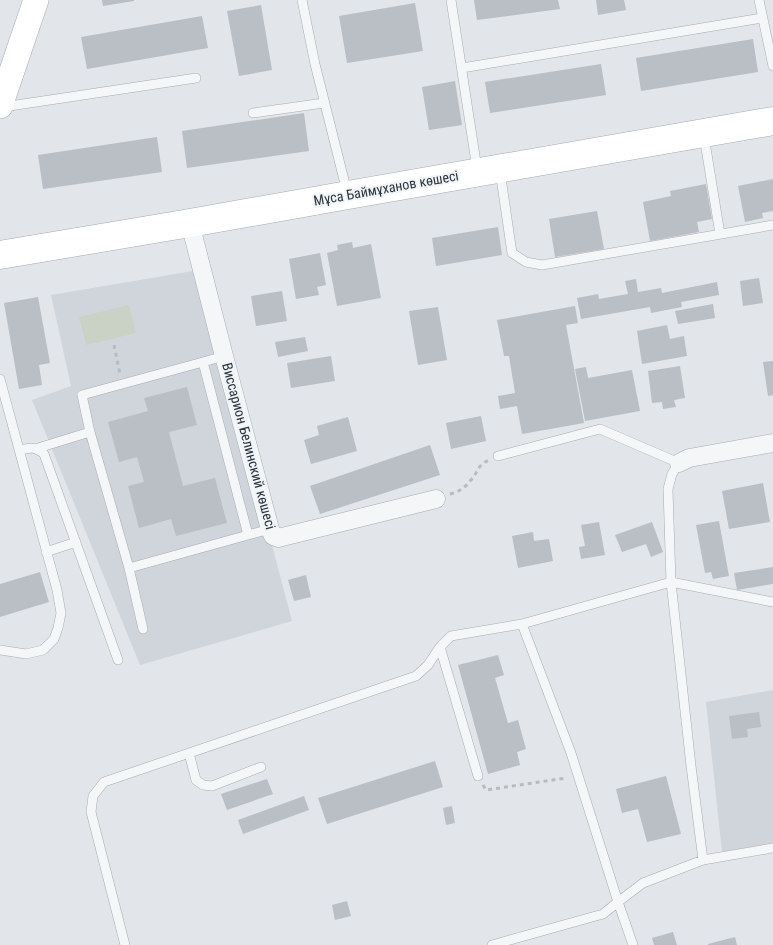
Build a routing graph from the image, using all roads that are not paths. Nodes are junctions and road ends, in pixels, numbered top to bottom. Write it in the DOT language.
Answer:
graph roads {
  1 [pos="36,0"];
  2 [pos="302,0"];
  3 [pos="451,0"];
  4 [pos="759,0"];
  5 [pos="762,18"];
  6 [pos="773,66"];
  7 [pos="462,68"];
  8 [pos="196,78"];
  9 [pos="324,103"];
  10 [pos="0,107"];
  11 [pos="253,113"];
  12 [pos="773,121"];
  13 [pos="704,133"];
  14 [pos="488,170"];
  15 [pos="348,195"];
  16 [pos="190,223"];
  17 [pos="773,225"];
  18 [pos="720,234"];
  19 [pos="0,255"];
  20 [pos="224,356"];
  21 [pos="203,362"];
  22 [pos="0,379"];
  23 [pos="90,432"];
  24 [pos="773,443"];
  25 [pos="38,448"];
  26 [pos="19,450"];
  27 [pos="498,456"];
  28 [pos="679,463"];
  29 [pos="436,499"];
  30 [pos="270,529"];
  31 [pos="248,535"];
  32 [pos="76,542"];
  33 [pos="46,552"];
  34 [pos="129,568"];
  35 [pos="671,582"];
  36 [pos="773,602"];
  37 [pos="522,624"];
  38 [pos="143,629"];
  39 [pos="440,647"];
  40 [pos="0,650"];
  41 [pos="118,660"];
  42 [pos="189,753"];
  43 [pos="260,767"];
  44 [pos="478,776"];
  45 [pos="773,848"];
  46 [pos="703,860"];
  47 [pos="618,902"];
  48 [pos="125,945"];
  49 [pos="492,945"];
  50 [pos="633,945"];
  1 -- 10 [label="street"];
  2 -- 9 [label="lane"];
  3 -- 7 [label="lane"];
  4 -- 5 [label="lane"];
  5 -- 6 [label="lane"];
  5 -- 7 [label="lane"];
  7 -- 14 [label="lane"];
  8 -- 10 [label="lane"];
  9 -- 11 [label="lane"];
  9 -- 15 [label="lane"];
  12 -- 13 [label="main road, Мұса Баймұханов көшесі"];
  13 -- 14 [label="main road, Мұса Баймұханов көшесі"];
  13 -- 18 [label="lane"];
  14 -- 15 [label="main road, Мұса Баймұханов көшесі"];
  14 -- 18 [label="lane"];
  15 -- 16 [label="main road, Мұса Баймұханов көшесі"];
  16 -- 19 [label="main road, Мұса Баймұханов көшесі"];
  16 -- 20 [label="street, Виссарион Белинский көшесі"];
  17 -- 18 [label="lane"];
  20 -- 21 [label="lane"];
  20 -- 30 [label="street, Виссарион Белинский көшесі"];
  21 -- 23 [label="lane"];
  21 -- 31 [label="lane"];
  22 -- 26 [label="lane"];
  23 -- 25 [label="lane"];
  23 -- 34 [label="lane"];
  24 -- 28 [label="street"];
  25 -- 26 [label="lane"];
  25 -- 32 [label="lane"];
  26 -- 33 [label="lane"];
  27 -- 28 [label="lane"];
  28 -- 35 [label="lane"];
  29 -- 30 [label="street, Виссарион Белинский көшесі"];
  30 -- 31 [label="lane"];
  31 -- 34 [label="lane"];
  32 -- 33 [label="lane"];
  32 -- 41 [label="lane"];
  33 -- 40 [label="lane"];
  34 -- 38 [label="lane"];
  35 -- 36 [label="lane"];
  35 -- 37 [label="lane"];
  35 -- 46 [label="lane"];
  37 -- 39 [label="lane"];
  37 -- 47 [label="lane"];
  39 -- 42 [label="lane"];
  39 -- 44 [label="lane"];
  42 -- 43 [label="lane"];
  42 -- 48 [label="lane"];
  45 -- 46 [label="lane"];
  46 -- 47 [label="lane"];
  47 -- 49 [label="lane"];
  47 -- 50 [label="lane"];
}
